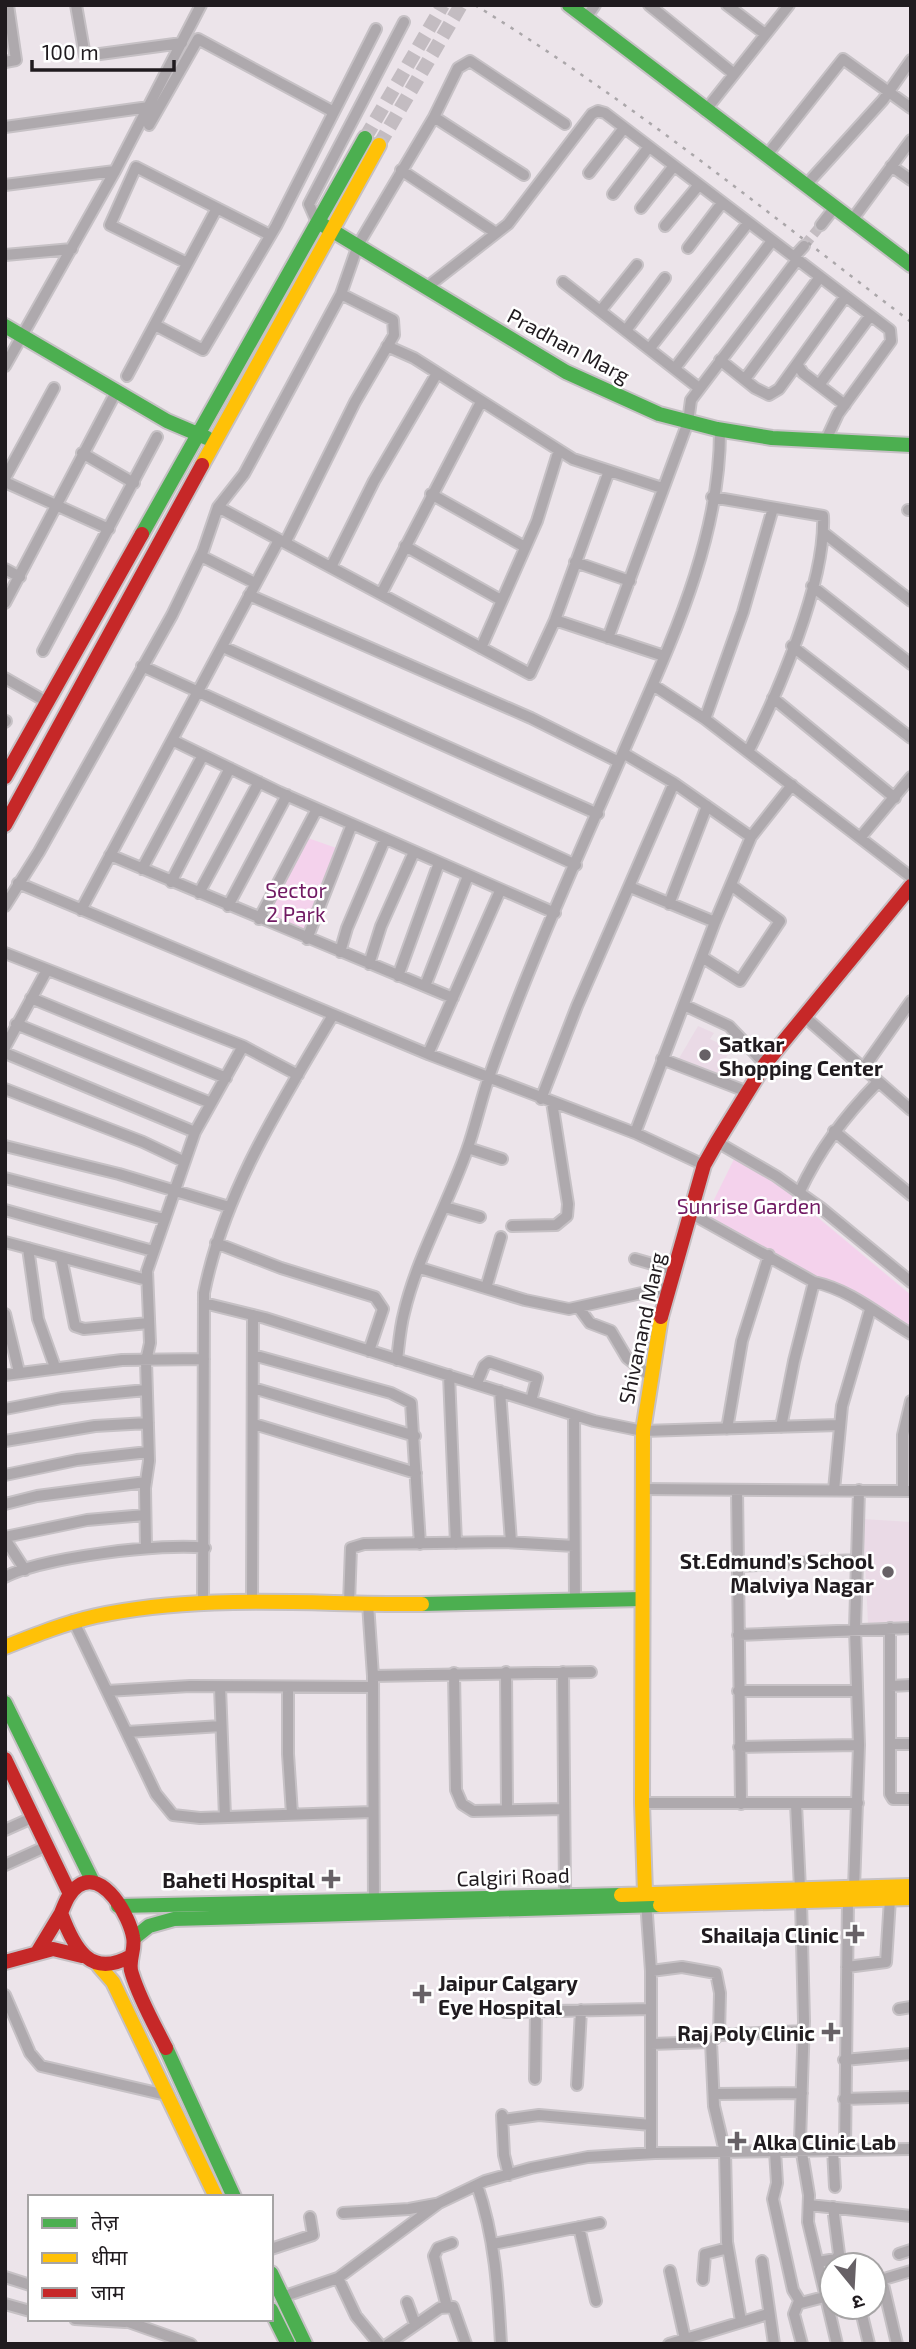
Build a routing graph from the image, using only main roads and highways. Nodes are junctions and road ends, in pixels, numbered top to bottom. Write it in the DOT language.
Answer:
graph roads {
  1 [pos="569,5"];
  2 [pos="365,138"];
  3 [pos="379,145"];
  4 [pos="316,220"];
  5 [pos="330,229"];
  6 [pos="911,265"];
  7 [pos="5,326"];
  8 [pos="198,435"];
  9 [pos="215,441"];
  10 [pos="911,445"];
  11 [pos="5,776"];
  12 [pos="5,825"];
  13 [pos="911,887"];
  14 [pos="642,1599"];
  15 [pos="5,1647"];
  16 [pos="5,1703"];
  17 [pos="5,1759"];
  18 [pos="93,1882"];
  19 [pos="911,1886"];
  20 [pos="69,1892"];
  21 [pos="851,1894"];
  22 [pos="911,1898"];
  23 [pos="646,1899"];
  24 [pos="118,1906"];
  25 [pos="374,1908"];
  26 [pos="61,1913"];
  27 [pos="134,1938"];
  28 [pos="38,1951"];
  29 [pos="83,1956"];
  30 [pos="131,1956"];
  31 [pos="5,1962"];
  32 [pos="99,1966"];
  33 [pos="215,2195"];
  34 [pos="233,2195"];
  35 [pos="273,2277"];
  36 [pos="273,2314"];
  37 [pos="288,2344"];
  38 [pos="305,2344"];
  1 -- 6 [label="main road"];
  2 -- 4 [label="main road"];
  3 -- 5 [label="main road"];
  4 -- 5 [label="main road, Pradhan Marg"];
  4 -- 8 [label="main road"];
  5 -- 9 [label="main road"];
  5 -- 10 [label="main road, Pradhan Marg"];
  7 -- 8 [label="main road"];
  8 -- 9 [label="main road"];
  8 -- 11 [label="main road"];
  9 -- 12 [label="main road"];
  13 -- 14 [label="main road, Shivanand Marg"];
  14 -- 15 [label="main road"];
  14 -- 23 [label="main road, Shivanand Marg"];
  16 -- 18 [label="main road"];
  17 -- 20 [label="main road"];
  18 -- 20 [label="main road"];
  18 -- 24 [label="main road"];
  19 -- 21 [label="main road, Calgiri Road"];
  20 -- 26 [label="main road"];
  21 -- 22 [label="main road, Calgiri Road"];
  21 -- 23 [label="main road, Calgiri Road"];
  23 -- 25 [label="main road, Calgiri Road"];
  23 -- 25 [label="main road, Calgiri Road"];
  24 -- 25 [label="main road, Calgiri Road"];
  24 -- 27 [label="main road"];
  25 -- 27 [label="main road, Calgiri Road"];
  26 -- 28 [label="main road"];
  26 -- 29 [label="main road"];
  27 -- 30 [label="main road"];
  28 -- 29 [label="main road"];
  28 -- 31 [label="main road"];
  29 -- 32 [label="main road"];
  30 -- 32 [label="main road"];
  30 -- 34 [label="main road"];
  32 -- 33 [label="main road"];
  35 -- 38 [label="main road"];
  36 -- 37 [label="main road"];
}
